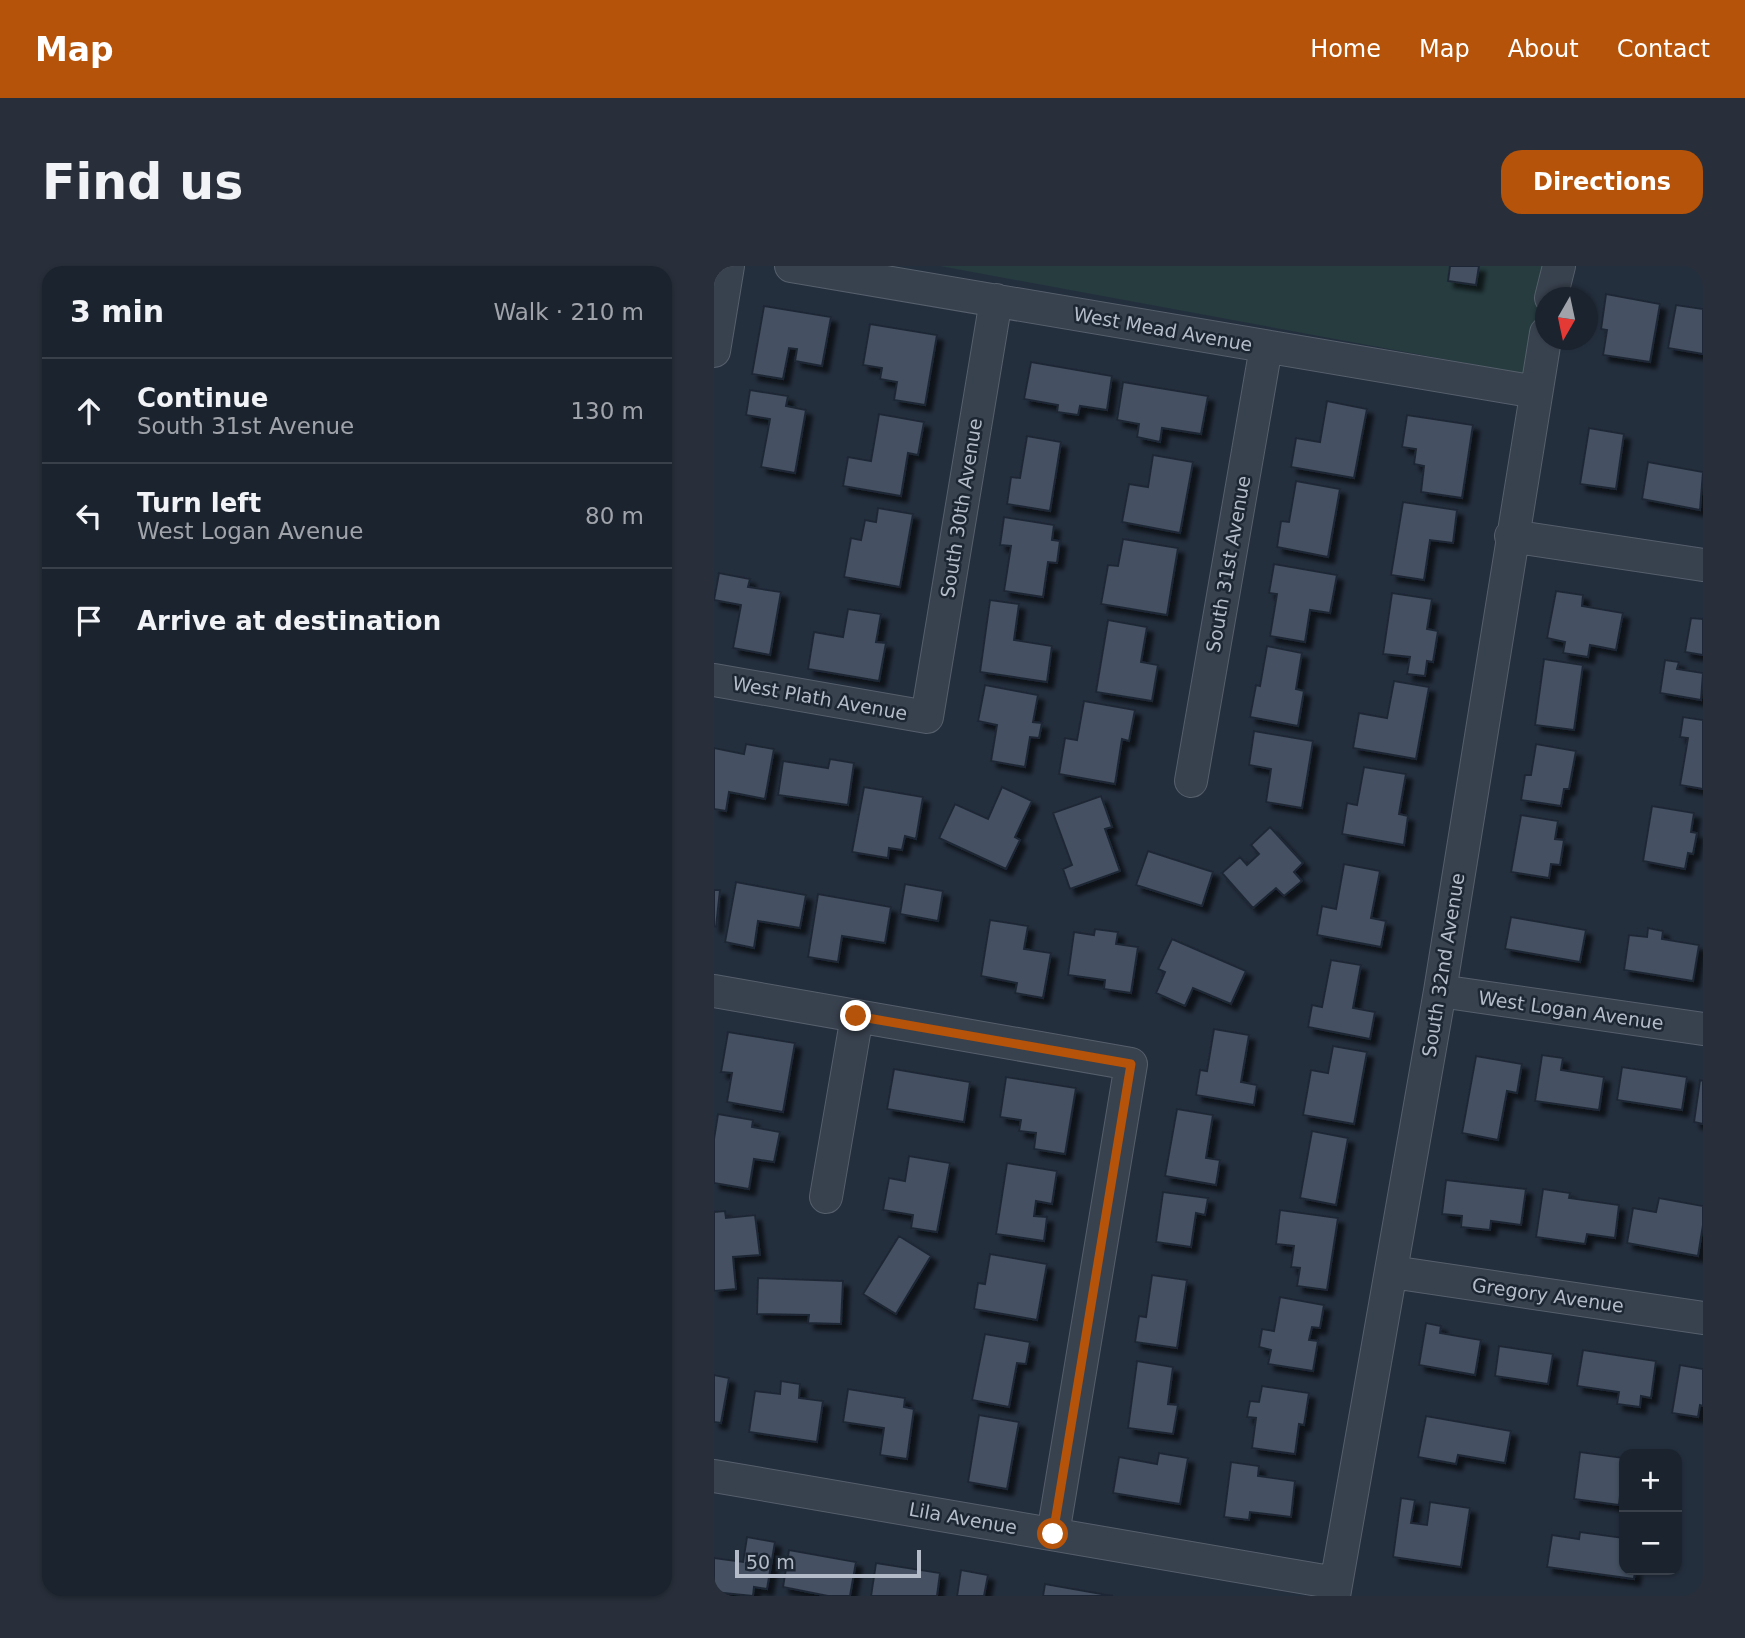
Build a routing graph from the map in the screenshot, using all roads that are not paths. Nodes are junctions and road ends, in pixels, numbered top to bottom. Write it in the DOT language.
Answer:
graph roads {
  1 [pos="728,266"];
  2 [pos="791,266"];
  3 [pos="1559,266"];
  4 [pos="860,272"];
  5 [pos="1554,287"];
  6 [pos="996,300"];
  7 [pos="1266,347"];
  8 [pos="1542,350"];
  9 [pos="714,351"];
  10 [pos="1536,392"];
  11 [pos="1511,536"];
  12 [pos="1703,565"];
  13 [pos="714,680"];
  14 [pos="926,717"];
  15 [pos="1191,781"];
  16 [pos="714,991"];
  17 [pos="1440,991"];
  18 [pos="856,1016"];
  19 [pos="1703,1029"];
  20 [pos="826,1197"];
  21 [pos="1392,1272"];
  22 [pos="1703,1318"];
  23 [pos="714,1476"];
  24 [pos="1053,1534"];
  25 [pos="1335,1589"];
  1 -- 9 [label="street"];
  2 -- 4 [label="street, West Mead Avenue"];
  3 -- 5 [label="street"];
  4 -- 6 [label="street, West Mead Avenue"];
  6 -- 7 [label="street, West Mead Avenue"];
  6 -- 14 [label="street, South 30th Avenue"];
  7 -- 10 [label="street, West Mead Avenue"];
  7 -- 15 [label="street, South 31st Avenue"];
  8 -- 10 [label="street, South 32nd Avenue"];
  10 -- 11 [label="street, South 32nd Avenue"];
  11 -- 12 [label="street"];
  11 -- 17 [label="street, South 32nd Avenue"];
  13 -- 14 [label="street, West Plath Avenue"];
  16 -- 18 [label="street"];
  17 -- 19 [label="street, West Logan Avenue"];
  17 -- 21 [label="street, South 32nd Avenue"];
  18 -- 20 [label="street"];
  18 -- 24 [label="street"];
  21 -- 22 [label="street, Gregory Avenue"];
  21 -- 25 [label="street, South 32nd Avenue"];
  23 -- 24 [label="street, Lila Avenue"];
  24 -- 25 [label="street, Lila Avenue"];
}
